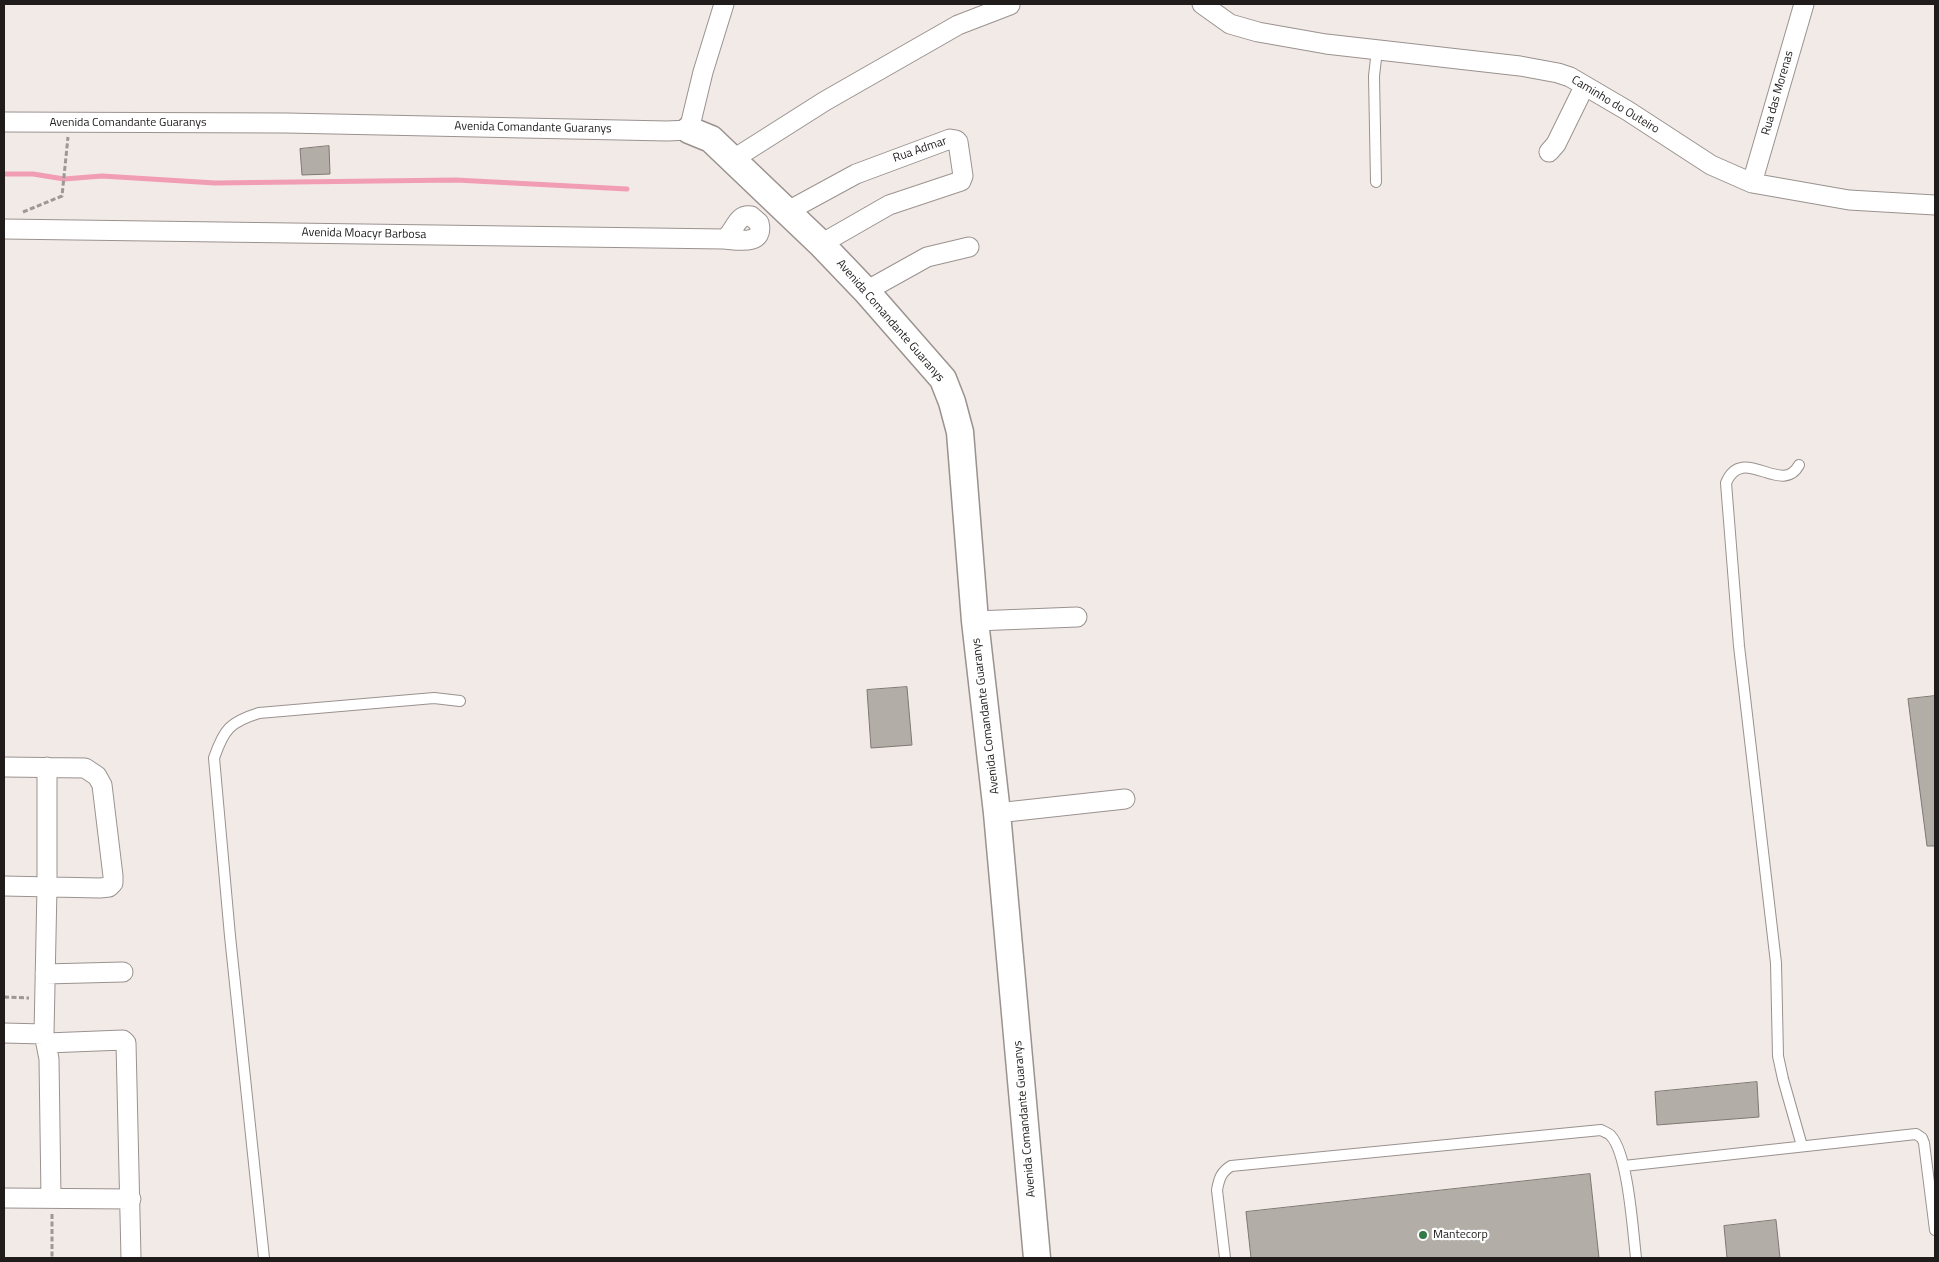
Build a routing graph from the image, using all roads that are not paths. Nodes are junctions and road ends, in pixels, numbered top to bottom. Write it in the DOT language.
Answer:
graph roads {
  1 [pos="724,4"];
  2 [pos="1202,4"];
  3 [pos="1804,4"];
  4 [pos="1010,5"];
  5 [pos="1377,50"];
  6 [pos="1584,87"];
  7 [pos="4,122"];
  8 [pos="689,130"];
  9 [pos="1549,152"];
  10 [pos="732,160"];
  11 [pos="1376,182"];
  12 [pos="1752,183"];
  13 [pos="1935,205"];
  14 [pos="788,211"];
  15 [pos="12,229"];
  16 [pos="724,239"];
  17 [pos="821,244"];
  18 [pos="969,247"];
  19 [pos="866,291"];
  20 [pos="1799,465"];
  21 [pos="1077,617"];
  22 [pos="975,621"];
  23 [pos="460,701"];
  24 [pos="4,767"];
  25 [pos="47,768"];
  26 [pos="1125,799"];
  27 [pos="997,813"];
  28 [pos="4,886"];
  29 [pos="47,887"];
  30 [pos="123,972"];
  31 [pos="46,974"];
  32 [pos="4,1033"];
  33 [pos="46,1038"];
  34 [pos="1802,1146"];
  35 [pos="1624,1166"];
  36 [pos="4,1198"];
  37 [pos="51,1198"];
  38 [pos="131,1199"];
  39 [pos="1935,1230"];
  40 [pos="132,1258"];
  41 [pos="264,1258"];
  42 [pos="1038,1258"];
  43 [pos="1225,1258"];
  44 [pos="1636,1258"];
  1 -- 8 [label="street"];
  2 -- 5 [label="street, Caminho do Outeiro"];
  3 -- 12 [label="street, Rua das Morenas"];
  4 -- 10 [label="street"];
  5 -- 6 [label="street, Caminho do Outeiro"];
  5 -- 11 [label="lane"];
  6 -- 9 [label="street"];
  6 -- 12 [label="street, Caminho do Outeiro"];
  7 -- 8 [label="street, Avenida Comandante Guaranys"];
  8 -- 10 [label="street, Avenida Comandante Guaranys"];
  10 -- 14 [label="street, Avenida Comandante Guaranys"];
  12 -- 13 [label="street, Caminho do Outeiro"];
  14 -- 17 [label="street, Avenida Comandante Guaranys"];
  14 -- 17 [label="street, Rua Admar"];
  15 -- 16 [label="street, Avenida Moacyr Barbosa"];
  17 -- 19 [label="street, Avenida Comandante Guaranys"];
  18 -- 19 [label="street"];
  19 -- 22 [label="street, Avenida Comandante Guaranys"];
  20 -- 34 [label="lane"];
  21 -- 22 [label="street"];
  22 -- 27 [label="street, Avenida Comandante Guaranys"];
  23 -- 41 [label="lane"];
  24 -- 25 [label="street"];
  25 -- 29 [label="street"];
  25 -- 29 [label="street"];
  26 -- 27 [label="street"];
  27 -- 42 [label="street, Avenida Comandante Guaranys"];
  28 -- 29 [label="street"];
  29 -- 31 [label="street"];
  30 -- 31 [label="street"];
  31 -- 33 [label="street"];
  32 -- 33 [label="street"];
  33 -- 37 [label="street"];
  33 -- 38 [label="street"];
  34 -- 35 [label="lane"];
  34 -- 39 [label="lane"];
  35 -- 43 [label="lane"];
  35 -- 44 [label="lane"];
  36 -- 37 [label="street"];
  37 -- 38 [label="street"];
  38 -- 40 [label="street"];
}
